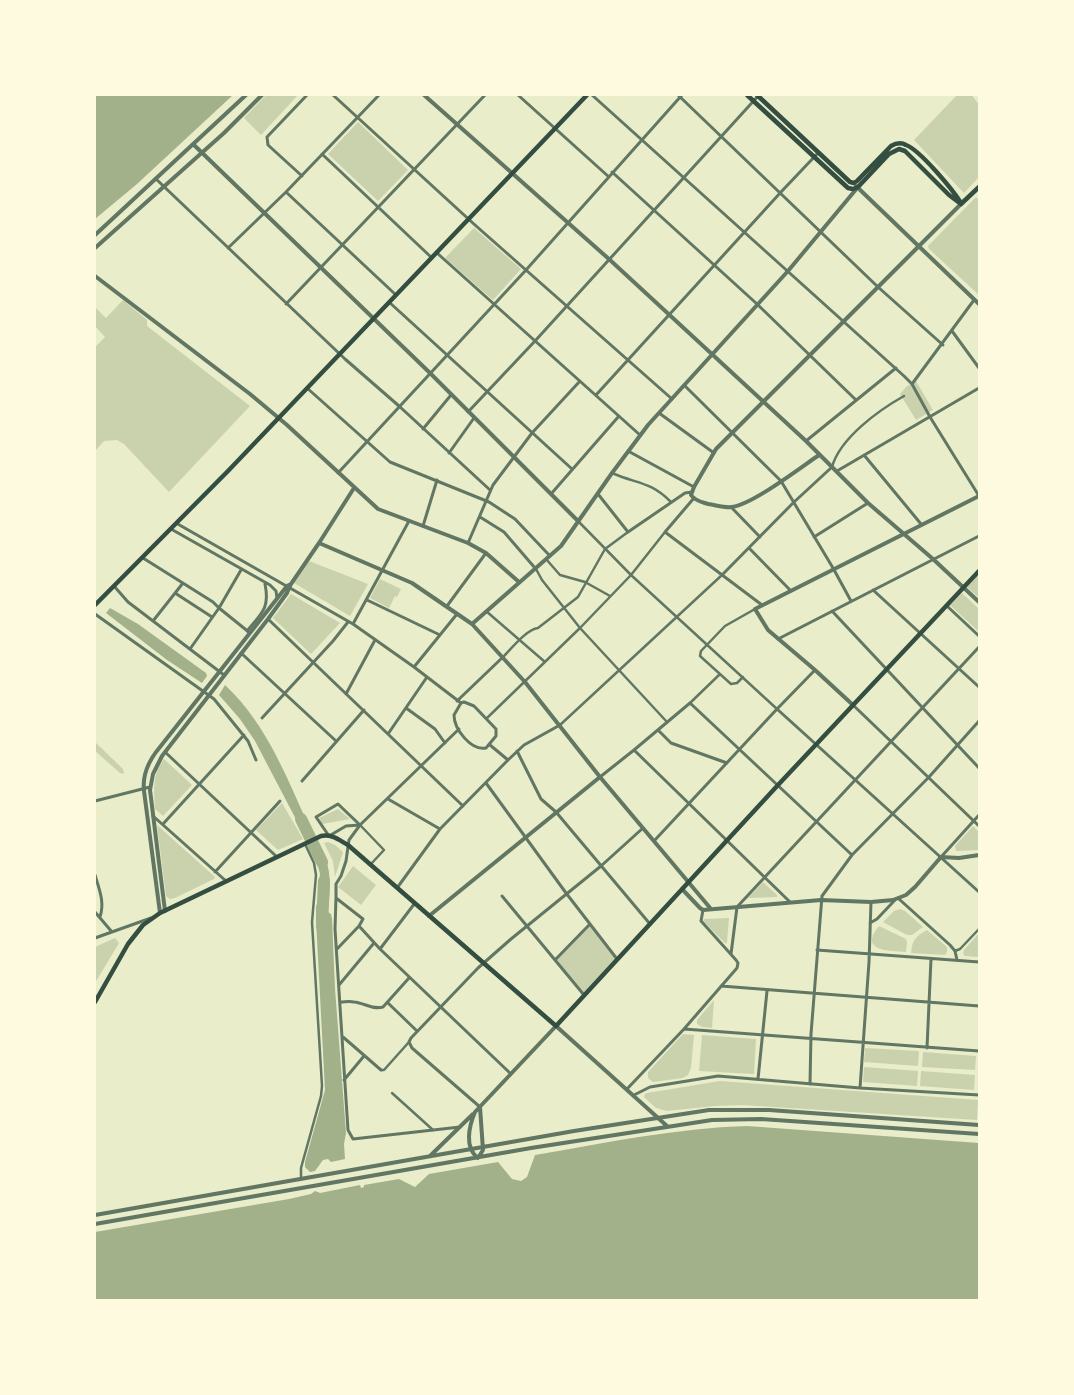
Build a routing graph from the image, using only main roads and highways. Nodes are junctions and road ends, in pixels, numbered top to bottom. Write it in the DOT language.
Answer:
graph roads {
  1 [pos="587,95"];
  2 [pos="746,95"];
  3 [pos="758,95"];
  4 [pos="856,185"];
  5 [pos="979,187"];
  6 [pos="979,571"];
  7 [pos="95,605"];
  8 [pos="96,998"];
  1 -- 7 [label="main road"];
  2 -- 4 [label="main road"];
  3 -- 4 [label="main road"];
  4 -- 5 [label="main road"];
  6 -- 8 [label="main road"];
}
